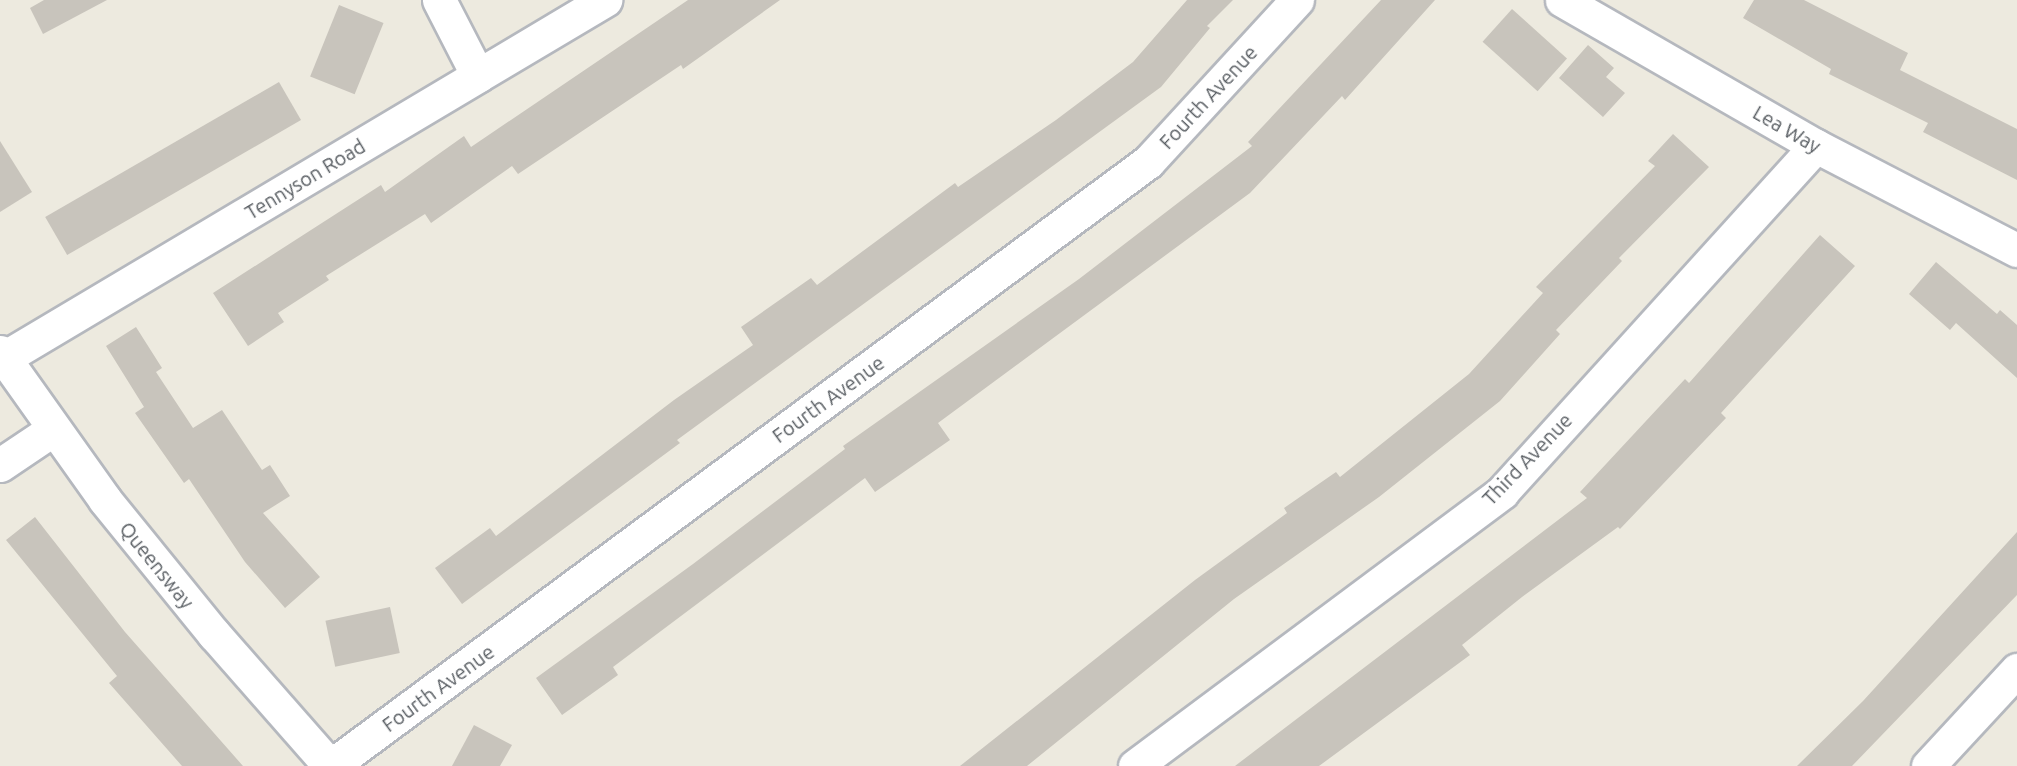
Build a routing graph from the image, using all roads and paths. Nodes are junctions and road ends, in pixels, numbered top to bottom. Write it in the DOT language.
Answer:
graph roads {
  1 [pos="439,0"];
  2 [pos="605,0"];
  3 [pos="1297,0"];
  4 [pos="1562,0"];
  5 [pos="478,75"];
  6 [pos="1816,146"];
  7 [pos="2017,250"];
  8 [pos="2,355"];
  9 [pos="52,430"];
  10 [pos="0,465"];
  11 [pos="2017,670"];
  12 [pos="331,766"];
  13 [pos="1136,766"];
  14 [pos="1928,766"];
  1 -- 5 [label="street"];
  2 -- 5 [label="street, Tennyson Road"];
  3 -- 12 [label="street, Fourth Avenue"];
  4 -- 6 [label="street, Lea Way"];
  5 -- 8 [label="street, Tennyson Road"];
  6 -- 7 [label="street, Lea Way"];
  6 -- 13 [label="street, Third Avenue"];
  8 -- 9 [label="street, Queensway"];
  9 -- 10 [label="street"];
  9 -- 12 [label="street, Queensway"];
  11 -- 14 [label="street"];
}
